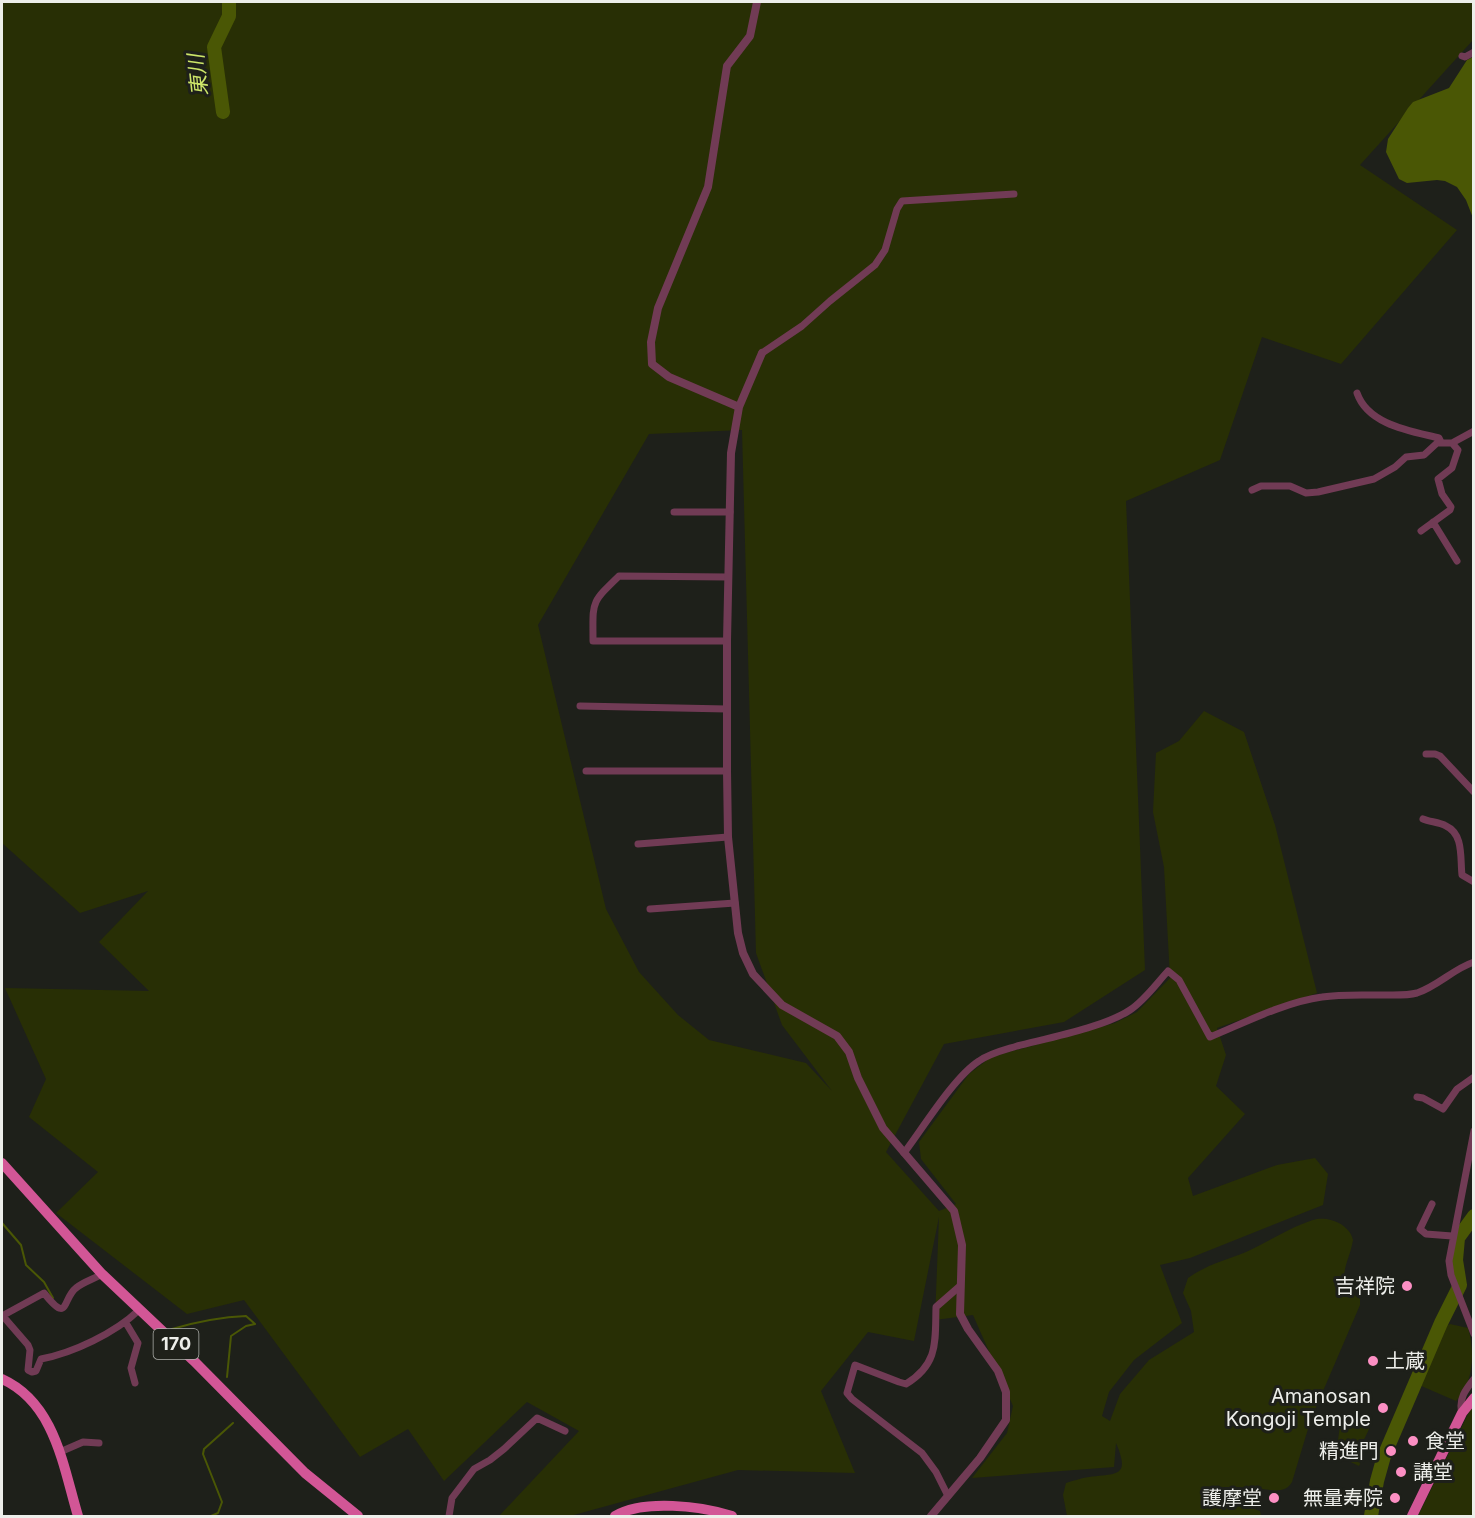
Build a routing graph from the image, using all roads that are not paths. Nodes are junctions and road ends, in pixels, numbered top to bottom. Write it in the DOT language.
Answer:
graph roads {
  1 [pos="757,2"];
  2 [pos="1473,52"];
  3 [pos="1462,56"];
  4 [pos="1014,194"];
  5 [pos="762,353"];
  6 [pos="1358,393"];
  7 [pos="739,407"];
  8 [pos="1473,431"];
  9 [pos="1441,442"];
  10 [pos="1452,443"];
  11 [pos="1252,490"];
  12 [pos="674,512"];
  13 [pos="730,512"];
  14 [pos="1433,522"];
  15 [pos="1421,531"];
  16 [pos="1457,561"];
  17 [pos="728,577"];
  18 [pos="726,641"];
  19 [pos="580,706"];
  20 [pos="727,709"];
  21 [pos="1426,754"];
  22 [pos="586,771"];
  23 [pos="727,771"];
  24 [pos="1473,792"];
  25 [pos="1422,819"];
  26 [pos="728,837"];
  27 [pos="638,844"];
  28 [pos="1473,882"];
  29 [pos="735,903"];
  30 [pos="650,909"];
  31 [pos="1473,962"];
  32 [pos="1473,1077"];
  33 [pos="1417,1097"];
  34 [pos="1473,1131"];
  35 [pos="904,1153"];
  36 [pos="2,1163"];
  37 [pos="1432,1204"];
  38 [pos="1452,1236"];
  39 [pos="102,1274"];
  40 [pos="960,1286"];
  41 [pos="139,1310"];
  42 [pos="2,1316"];
  43 [pos="126,1323"];
  44 [pos="1471,1325"];
  45 [pos="1473,1334"];
  46 [pos="2,1379"];
  47 [pos="1473,1379"];
  48 [pos="135,1383"];
  49 [pos="1473,1398"];
  50 [pos="1462,1413"];
  51 [pos="565,1431"];
  52 [pos="99,1443"];
  53 [pos="60,1452"];
  54 [pos="948,1496"];
  55 [pos="78,1516"];
  56 [pos="358,1516"];
  57 [pos="449,1516"];
  58 [pos="615,1516"];
  59 [pos="629,1516"];
  60 [pos="711,1516"];
  61 [pos="732,1516"];
  62 [pos="931,1516"];
  63 [pos="1412,1516"];
  1 -- 7 [label="street"];
  2 -- 3 [label="street"];
  4 -- 5 [label="street"];
  5 -- 7 [label="street"];
  6 -- 9 [label="street"];
  7 -- 13 [label="street"];
  8 -- 10 [label="street"];
  9 -- 10 [label="street"];
  9 -- 11 [label="street"];
  10 -- 14 [label="street"];
  12 -- 13 [label="street"];
  13 -- 17 [label="street"];
  14 -- 15 [label="street"];
  14 -- 16 [label="street"];
  17 -- 18 [label="street"];
  17 -- 18 [label="street"];
  18 -- 20 [label="street"];
  19 -- 20 [label="street"];
  20 -- 23 [label="street"];
  21 -- 24 [label="street"];
  22 -- 23 [label="street"];
  23 -- 26 [label="street"];
  25 -- 28 [label="street"];
  26 -- 27 [label="street"];
  26 -- 29 [label="street"];
  29 -- 30 [label="street"];
  29 -- 35 [label="street"];
  31 -- 35 [label="street"];
  32 -- 33 [label="street"];
  34 -- 38 [label="street"];
  35 -- 40 [label="street"];
  36 -- 39 [label="highway, 170"];
  37 -- 38 [label="street"];
  38 -- 44 [label="street"];
  39 -- 41 [label="highway, 170"];
  39 -- 42 [label="street"];
  40 -- 54 [label="street"];
  40 -- 54 [label="street"];
  41 -- 43 [label="street"];
  41 -- 56 [label="highway, 170"];
  42 -- 43 [label="street"];
  43 -- 48 [label="street"];
  44 -- 45 [label="street"];
  46 -- 53 [label="highway"];
  47 -- 50 [label="street"];
  49 -- 50 [label="highway"];
  50 -- 63 [label="highway"];
  51 -- 57 [label="street"];
  52 -- 53 [label="street"];
  53 -- 55 [label="highway"];
  54 -- 62 [label="street"];
  58 -- 61 [label="highway"];
  59 -- 60 [label="highway"];
}
